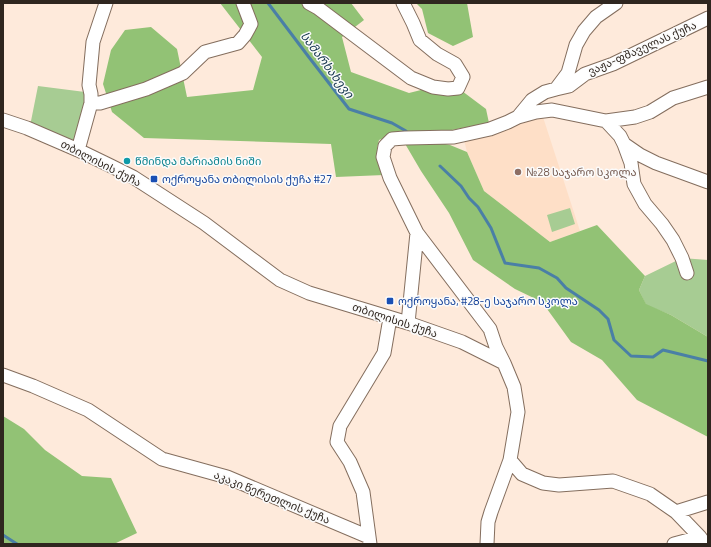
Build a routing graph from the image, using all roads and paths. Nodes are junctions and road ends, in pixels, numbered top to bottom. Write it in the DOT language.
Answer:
graph roads {
  1 [pos="106,3"];
  2 [pos="243,3"];
  3 [pos="309,3"];
  4 [pos="403,3"];
  5 [pos="616,3"];
  6 [pos="708,18"];
  7 [pos="708,87"];
  8 [pos="556,90"];
  9 [pos="91,103"];
  10 [pos="518,117"];
  11 [pos="3,120"];
  12 [pos="606,121"];
  13 [pos="624,144"];
  14 [pos="78,150"];
  15 [pos="708,182"];
  16 [pos="417,233"];
  17 [pos="687,273"];
  18 [pos="390,318"];
  19 [pos="408,323"];
  20 [pos="504,363"];
  21 [pos="3,375"];
  22 [pos="510,460"];
  23 [pos="708,502"];
  24 [pos="676,512"];
  25 [pos="369,540"];
  26 [pos="702,540"];
  27 [pos="487,544"];
  28 [pos="674,544"];
  1 -- 9 [label="street"];
  2 -- 9 [label="street"];
  3 -- 4 [label="street"];
  5 -- 8 [label="street"];
  6 -- 8 [label="street, ვაჟა-ფშაველას ქუჩა"];
  7 -- 12 [label="street"];
  8 -- 10 [label="street, ვაჟა-ფშაველას ქუჩა"];
  9 -- 14 [label="street"];
  10 -- 12 [label="street"];
  10 -- 16 [label="street"];
  11 -- 14 [label="street, თბილისის ქუჩა"];
  12 -- 13 [label="street"];
  13 -- 15 [label="street"];
  13 -- 17 [label="street"];
  14 -- 18 [label="street, თბილისის ქუჩა"];
  16 -- 19 [label="street"];
  16 -- 20 [label="street"];
  18 -- 19 [label="street, თბილისის ქუჩა"];
  18 -- 25 [label="street"];
  19 -- 20 [label="street, თბილისის ქუჩა"];
  20 -- 22 [label="street"];
  21 -- 25 [label="street, აკაკი წერეთლის ქუჩა"];
  22 -- 24 [label="street"];
  22 -- 27 [label="street"];
  23 -- 24 [label="street"];
  24 -- 26 [label="street"];
  26 -- 28 [label="street"];
}
